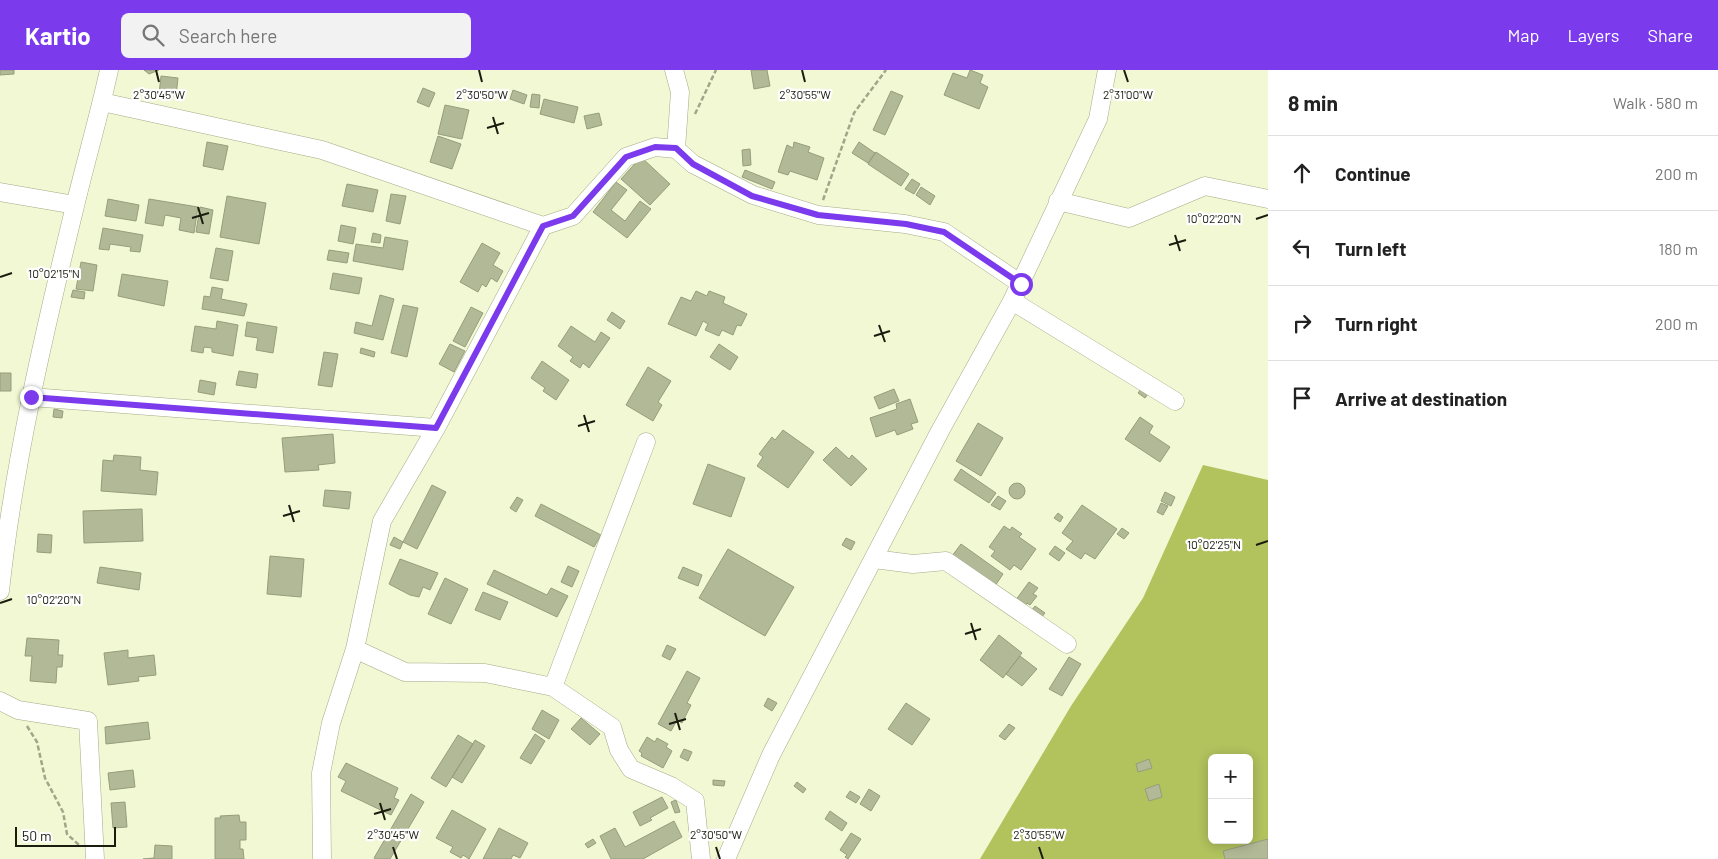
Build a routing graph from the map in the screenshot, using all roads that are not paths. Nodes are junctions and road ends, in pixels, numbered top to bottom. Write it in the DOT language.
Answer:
graph roads {
  1 [pos="109,70"];
  2 [pos="674,70"];
  3 [pos="1107,70"];
  4 [pos="102,102"];
  5 [pos="676,148"];
  6 [pos="0,192"];
  7 [pos="1268,199"];
  8 [pos="1058,201"];
  9 [pos="75,205"];
  10 [pos="543,226"];
  11 [pos="1021,284"];
  12 [pos="1012,301"];
  13 [pos="31,397"];
  14 [pos="1174,401"];
  15 [pos="436,428"];
  16 [pos="646,442"];
  17 [pos="874,559"];
  18 [pos="0,591"];
  19 [pos="1067,644"];
  20 [pos="355,649"];
  21 [pos="553,687"];
  22 [pos="0,702"];
  23 [pos="95,859"];
  24 [pos="322,859"];
  25 [pos="701,859"];
  26 [pos="726,859"];
  1 -- 4 [label="street"];
  2 -- 5 [label="street"];
  3 -- 8 [label="street"];
  4 -- 9 [label="street"];
  4 -- 10 [label="street"];
  5 -- 10 [label="street"];
  5 -- 11 [label="street"];
  6 -- 9 [label="street"];
  7 -- 8 [label="street"];
  8 -- 11 [label="street"];
  9 -- 13 [label="street"];
  10 -- 15 [label="street"];
  11 -- 12 [label="street"];
  12 -- 14 [label="street"];
  12 -- 17 [label="street"];
  13 -- 15 [label="street"];
  13 -- 18 [label="street"];
  15 -- 20 [label="street"];
  16 -- 21 [label="street"];
  17 -- 19 [label="street"];
  17 -- 26 [label="street"];
  20 -- 21 [label="street"];
  20 -- 24 [label="street"];
  21 -- 25 [label="street"];
  22 -- 23 [label="street"];
}
